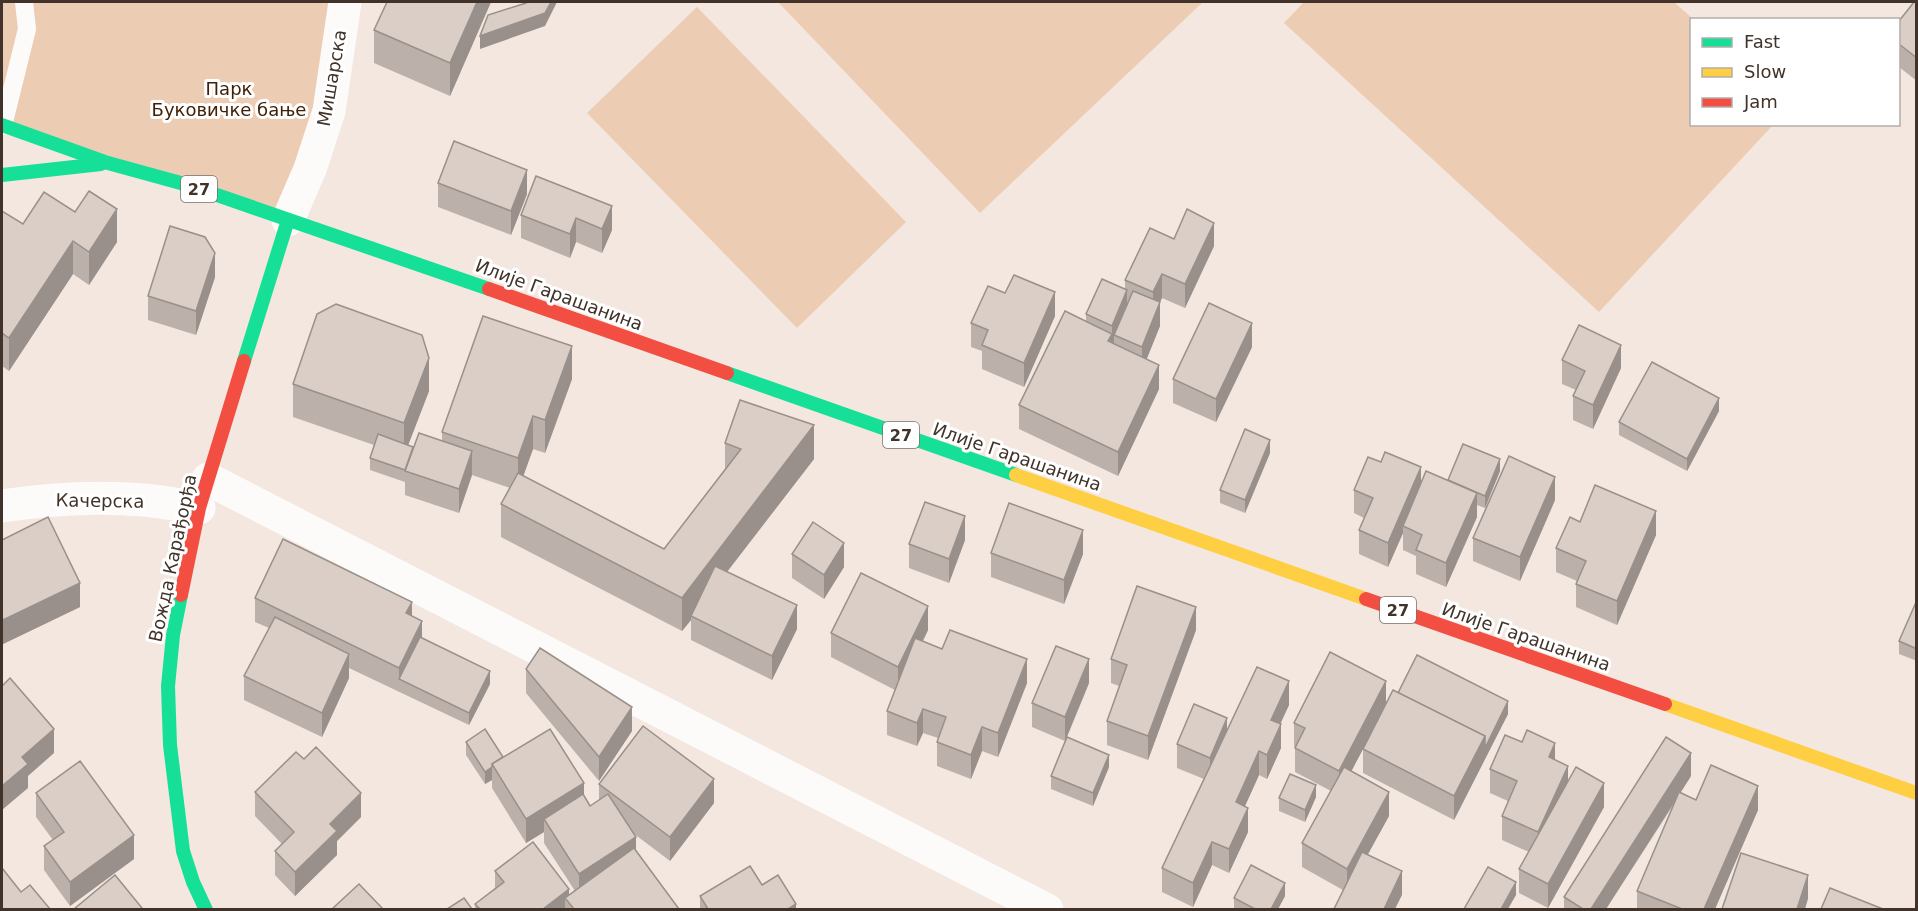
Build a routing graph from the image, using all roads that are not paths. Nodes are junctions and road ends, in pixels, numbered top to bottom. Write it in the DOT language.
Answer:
graph roads {
  1 [pos="24,2"];
  2 [pos="345,2"];
  3 [pos="2,125"];
  4 [pos="108,163"];
  5 [pos="2,175"];
  6 [pos="288,220"];
  7 [pos="203,493"];
  8 [pos="2,506"];
  9 [pos="1917,792"];
  10 [pos="206,909"];
  11 [pos="1047,909"];
  1 -- 3 [label="lane"];
  2 -- 6 [label="street, Мишарска"];
  3 -- 4 [label="main road, Илије Гарашанина"];
  4 -- 5 [label="main road, 27"];
  4 -- 6 [label="main road, Илије Гарашанина / 27"];
  6 -- 7 [label="main road, Вожда Карађорђа"];
  6 -- 9 [label="main road, Илије Гарашанина / 27"];
  7 -- 8 [label="street, Качерска"];
  7 -- 10 [label="main road, Вожда Карађорђа"];
  7 -- 11 [label="street, Качерска"];
}
